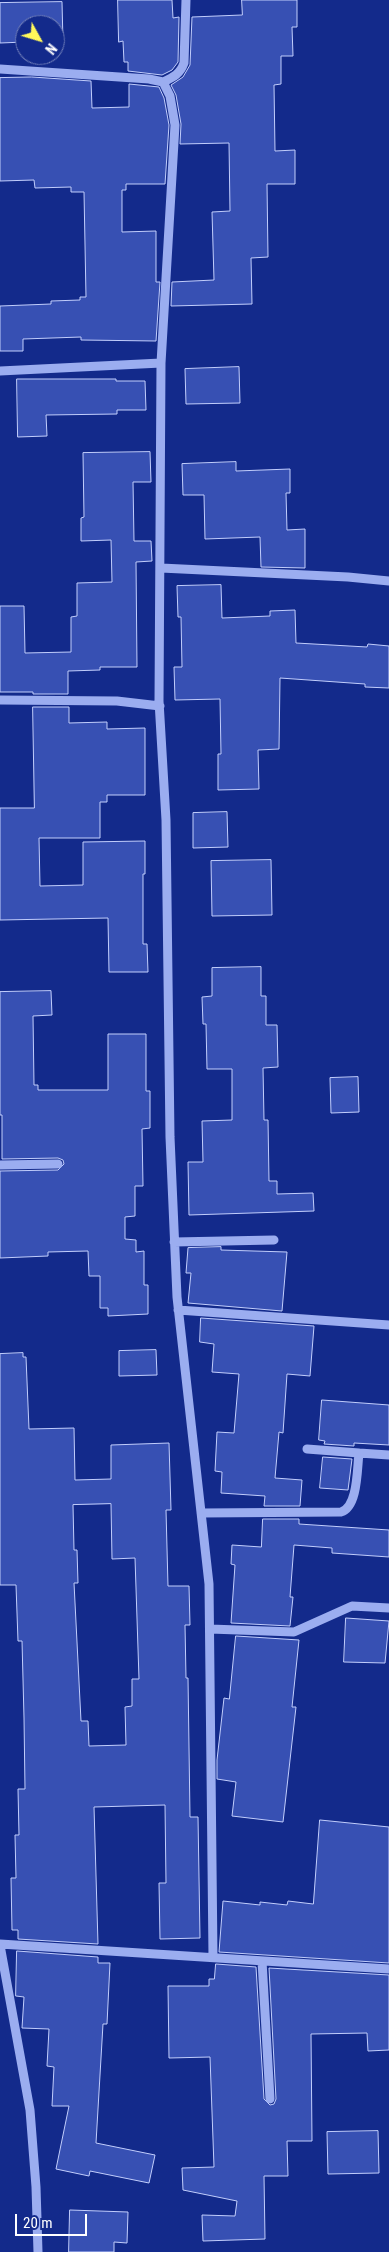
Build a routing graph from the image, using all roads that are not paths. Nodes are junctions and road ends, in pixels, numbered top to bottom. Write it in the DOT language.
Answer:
graph roads {
  1 [pos="186,0"];
  2 [pos="0,69"];
  3 [pos="163,82"];
  4 [pos="160,363"];
  5 [pos="0,371"];
  6 [pos="161,568"];
  7 [pos="389,581"];
  8 [pos="0,700"];
  9 [pos="160,706"];
  10 [pos="58,1164"];
  11 [pos="0,1165"];
  12 [pos="274,1240"];
  13 [pos="174,1242"];
  14 [pos="178,1310"];
  15 [pos="389,1325"];
  16 [pos="307,1449"];
  17 [pos="359,1453"];
  18 [pos="389,1455"];
  19 [pos="201,1513"];
  20 [pos="389,1608"];
  21 [pos="210,1629"];
  22 [pos="0,1944"];
  23 [pos="212,1957"];
  24 [pos="262,1961"];
  25 [pos="389,1969"];
  26 [pos="270,2099"];
  27 [pos="38,2252"];
  1 -- 3 [label="street"];
  2 -- 3 [label="street"];
  3 -- 4 [label="street"];
  4 -- 5 [label="street"];
  4 -- 6 [label="street"];
  6 -- 7 [label="street"];
  6 -- 9 [label="street"];
  8 -- 9 [label="street"];
  9 -- 13 [label="street"];
  10 -- 11 [label="street"];
  12 -- 13 [label="street"];
  13 -- 14 [label="street"];
  14 -- 15 [label="street"];
  14 -- 19 [label="street"];
  16 -- 17 [label="street"];
  17 -- 18 [label="street"];
  17 -- 19 [label="street"];
  19 -- 21 [label="street"];
  20 -- 21 [label="street"];
  21 -- 23 [label="street"];
  22 -- 23 [label="street"];
  22 -- 27 [label="street"];
  23 -- 24 [label="street"];
  24 -- 25 [label="street"];
  24 -- 26 [label="street"];
}
